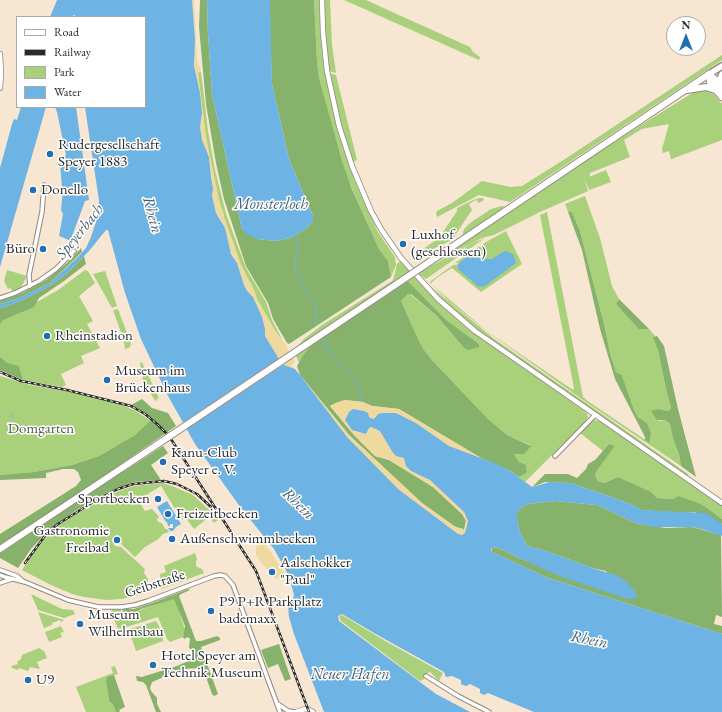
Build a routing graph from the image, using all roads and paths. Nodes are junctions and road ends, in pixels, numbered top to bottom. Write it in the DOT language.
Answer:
graph roads {
  1 [pos="322,0"];
  2 [pos="0,54"];
  3 [pos="0,65"];
  4 [pos="722,66"];
  5 [pos="709,74"];
  6 [pos="722,74"];
  7 [pos="0,88"];
  8 [pos="719,89"];
  9 [pos="686,90"];
  10 [pos="722,97"];
  11 [pos="44,185"];
  12 [pos="74,250"];
  13 [pos="30,286"];
  14 [pos="0,298"];
  15 [pos="595,415"];
  16 [pos="555,456"];
  17 [pos="722,503"];
  18 [pos="1,549"];
  19 [pos="0,570"];
  20 [pos="0,574"];
  21 [pos="14,579"];
  22 [pos="25,582"];
  23 [pos="0,583"];
  24 [pos="426,676"];
  25 [pos="276,702"];
  26 [pos="280,712"];
  27 [pos="296,712"];
  28 [pos="312,712"];
  29 [pos="489,712"];
  1 -- 15 [label="street"];
  2 -- 3 [label="street"];
  3 -- 7 [label="street"];
  4 -- 5 [label="main road"];
  5 -- 8 [label="main road"];
  5 -- 9 [label="main road"];
  6 -- 8 [label="main road"];
  8 -- 9 [label="main road"];
  8 -- 10 [label="main road"];
  9 -- 18 [label="main road, bridge"];
  11 -- 13 [label="street"];
  12 -- 13 [label="street"];
  13 -- 14 [label="street"];
  15 -- 16 [label="street"];
  15 -- 17 [label="street"];
  19 -- 22 [label="street, Geibstraße"];
  20 -- 21 [label="street, Geibstraße"];
  21 -- 22 [label="street, Geibstraße"];
  21 -- 23 [label="street"];
  22 -- 25 [label="street, Geibstraße"];
  24 -- 29 [label="street"];
  25 -- 26 [label="street"];
  25 -- 27 [label="street"];
  27 -- 28 [label="street"];
}
